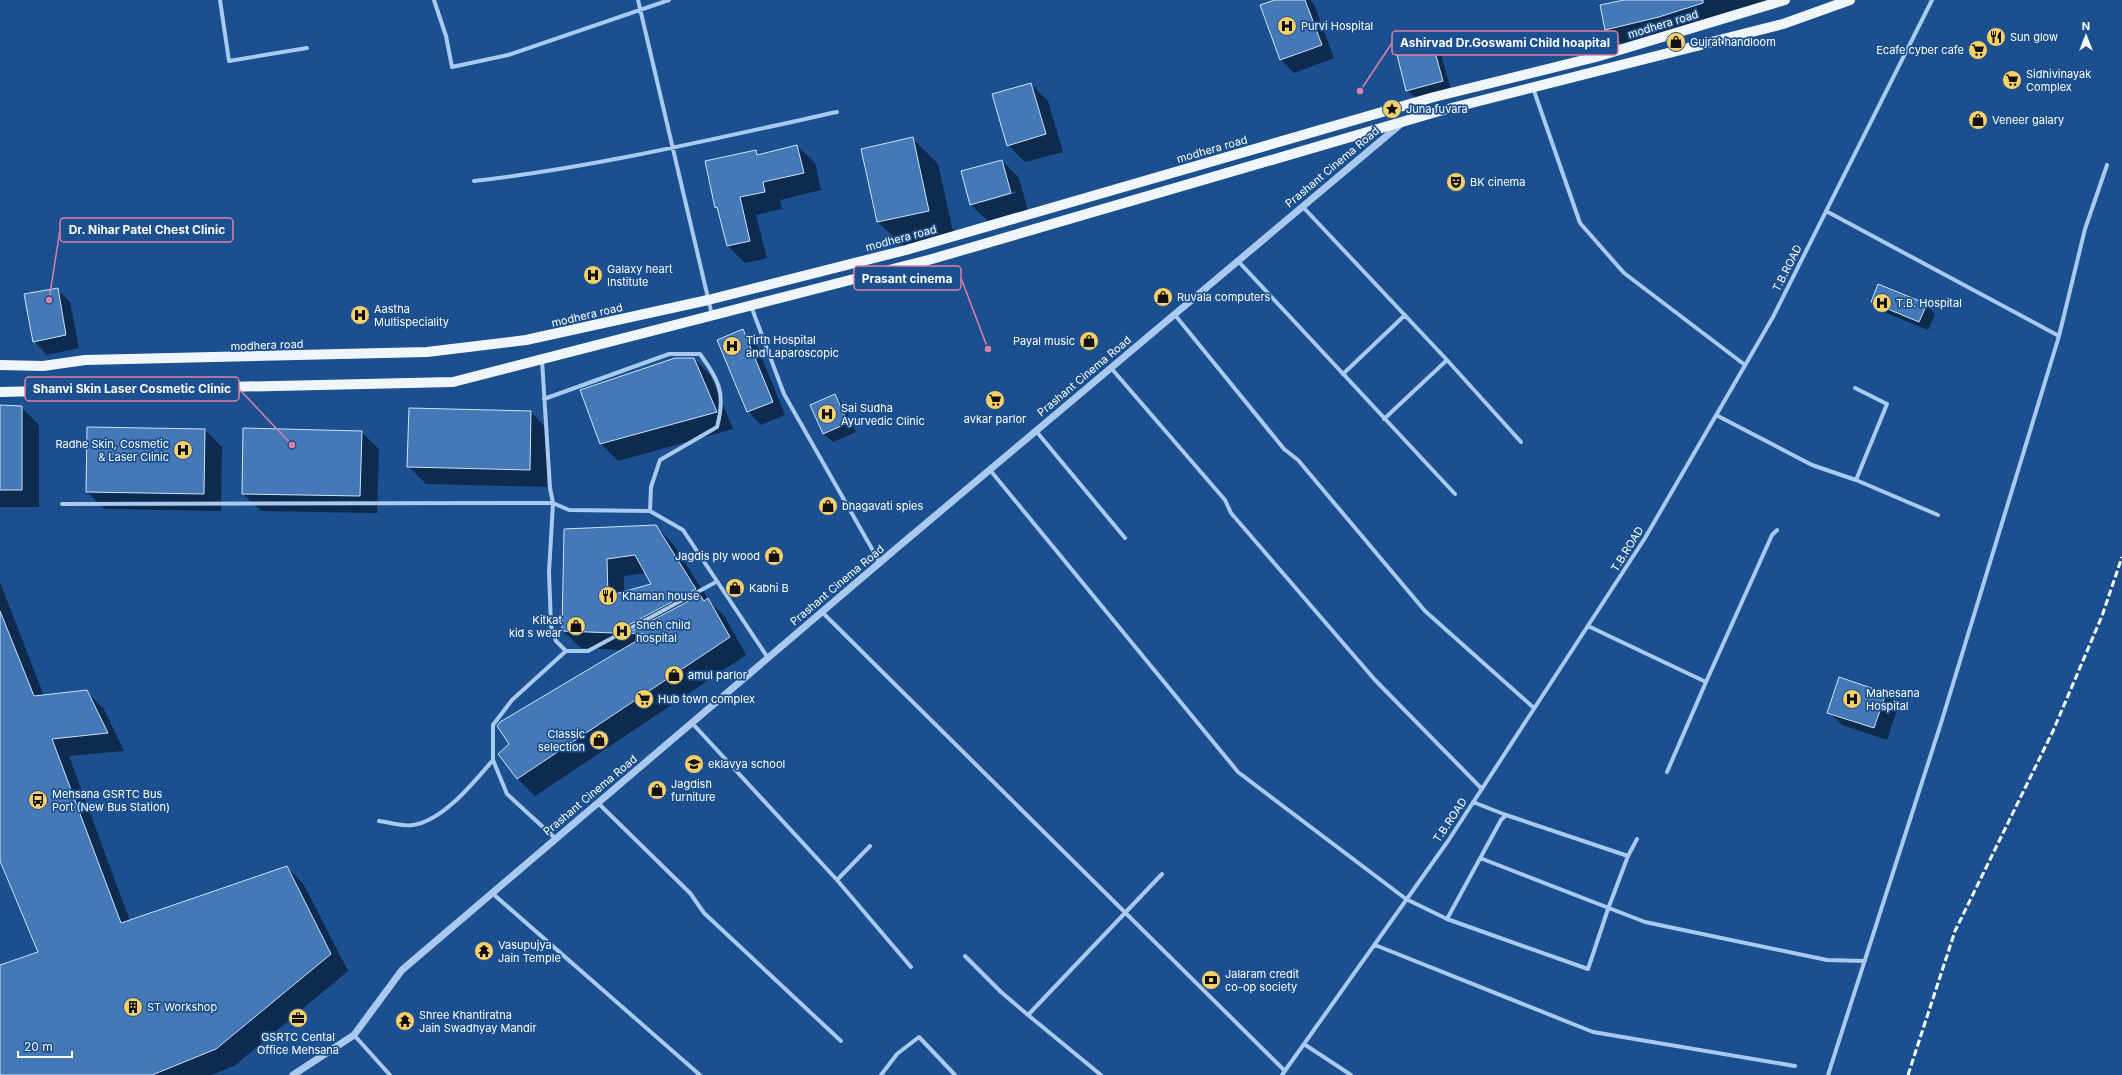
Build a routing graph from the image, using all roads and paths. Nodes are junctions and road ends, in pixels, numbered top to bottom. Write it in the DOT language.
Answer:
graph roads {
  1 [pos="220,0"];
  2 [pos="434,0"];
  3 [pos="638,0"];
  4 [pos="669,0"];
  5 [pos="1785,0"];
  6 [pos="1850,0"];
  7 [pos="1932,0"];
  8 [pos="640,10"];
  9 [pos="307,48"];
  10 [pos="1532,87"];
  11 [pos="837,112"];
  12 [pos="1405,120"];
  13 [pos="673,148"];
  14 [pos="2107,166"];
  15 [pos="474,181"];
  16 [pos="1303,207"];
  17 [pos="1826,211"];
  18 [pos="1238,261"];
  19 [pos="708,300"];
  20 [pos="751,305"];
  21 [pos="1174,314"];
  22 [pos="712,315"];
  23 [pos="1404,315"];
  24 [pos="2059,336"];
  25 [pos="542,360"];
  26 [pos="1447,360"];
  27 [pos="0,365"];
  28 [pos="1745,365"];
  29 [pos="1111,368"];
  30 [pos="1343,374"];
  31 [pos="1855,388"];
  32 [pos="0,392"];
  33 [pos="544,399"];
  34 [pos="1716,415"];
  35 [pos="1384,419"];
  36 [pos="1036,431"];
  37 [pos="1521,442"];
  38 [pos="990,470"];
  39 [pos="1856,480"];
  40 [pos="1454,494"];
  41 [pos="553,503"];
  42 [pos="62,504"];
  43 [pos="650,511"];
  44 [pos="1938,515"];
  45 [pos="1776,530"];
  46 [pos="1124,538"];
  47 [pos="880,563"];
  48 [pos="716,582"];
  49 [pos="822,612"];
  50 [pos="1588,626"];
  51 [pos="566,651"];
  52 [pos="768,658"];
  53 [pos="1706,682"];
  54 [pos="1534,708"];
  55 [pos="692,723"];
  56 [pos="493,760"];
  57 [pos="1667,772"];
  58 [pos="1482,789"];
  59 [pos="1473,802"];
  60 [pos="598,803"];
  61 [pos="1506,815"];
  62 [pos="379,821"];
  63 [pos="556,839"];
  64 [pos="1637,839"];
  65 [pos="870,846"];
  66 [pos="1628,856"];
  67 [pos="1480,858"];
  68 [pos="1162,874"];
  69 [pos="837,880"];
  70 [pos="492,893"];
  71 [pos="1406,900"];
  72 [pos="1608,909"];
  73 [pos="1125,913"];
  74 [pos="1447,920"];
  75 [pos="1375,945"];
  76 [pos="965,956"];
  77 [pos="1865,962"];
  78 [pos="911,968"];
  79 [pos="1028,1016"];
  80 [pos="354,1035"];
  81 [pos="841,1041"];
  82 [pos="1304,1044"];
  83 [pos="1795,1066"];
  84 [pos="1284,1073"];
  85 [pos="293,1075"];
  86 [pos="390,1075"];
  87 [pos="700,1075"];
  88 [pos="881,1075"];
  89 [pos="955,1075"];
  90 [pos="1101,1075"];
  91 [pos="1351,1075"];
  92 [pos="1828,1075"];
  1 -- 9 [label="street"];
  2 -- 8 [label="street"];
  3 -- 8 [label="street"];
  4 -- 8 [label="street"];
  5 -- 19 [label="main road, modhera road"];
  6 -- 10 [label="main road"];
  7 -- 17 [label="street, T.B.ROAD"];
  8 -- 13 [label="street"];
  10 -- 12 [label="main road"];
  10 -- 28 [label="street"];
  11 -- 13 [label="street"];
  12 -- 16 [label="street, Prashant Cinema Road"];
  12 -- 20 [label="main road"];
  13 -- 15 [label="street"];
  13 -- 19 [label="street"];
  14 -- 24 [label="street"];
  16 -- 18 [label="street, Prashant Cinema Road"];
  16 -- 23 [label="street"];
  17 -- 24 [label="street"];
  17 -- 28 [label="street, T.B.ROAD"];
  18 -- 21 [label="street, Prashant Cinema Road"];
  18 -- 30 [label="street"];
  19 -- 22 [label="street"];
  19 -- 27 [label="main road, modhera road"];
  20 -- 22 [label="main road"];
  20 -- 47 [label="street"];
  21 -- 29 [label="street, Prashant Cinema Road"];
  21 -- 54 [label="street"];
  22 -- 25 [label="main road"];
  23 -- 26 [label="street"];
  23 -- 30 [label="street"];
  24 -- 77 [label="street"];
  25 -- 32 [label="main road"];
  25 -- 33 [label="street"];
  26 -- 35 [label="street"];
  26 -- 37 [label="street"];
  28 -- 34 [label="street, T.B.ROAD"];
  29 -- 36 [label="street, Prashant Cinema Road"];
  29 -- 58 [label="street"];
  30 -- 35 [label="street"];
  31 -- 39 [label="street"];
  33 -- 41 [label="street"];
  33 -- 43 [label="street"];
  34 -- 39 [label="street"];
  34 -- 50 [label="street, T.B.ROAD"];
  35 -- 40 [label="street"];
  36 -- 38 [label="street, Prashant Cinema Road"];
  36 -- 46 [label="street"];
  38 -- 47 [label="street, Prashant Cinema Road"];
  38 -- 71 [label="street"];
  39 -- 44 [label="street"];
  41 -- 42 [label="street"];
  41 -- 43 [label="street"];
  41 -- 51 [label="street"];
  43 -- 48 [label="street"];
  45 -- 53 [label="street"];
  47 -- 49 [label="street, Prashant Cinema Road"];
  48 -- 51 [label="street"];
  48 -- 52 [label="street"];
  49 -- 52 [label="street, Prashant Cinema Road"];
  49 -- 73 [label="street"];
  50 -- 53 [label="street"];
  50 -- 54 [label="street, T.B.ROAD"];
  51 -- 56 [label="street"];
  52 -- 55 [label="street, Prashant Cinema Road"];
  53 -- 57 [label="street"];
  54 -- 58 [label="street, T.B.ROAD"];
  55 -- 60 [label="street, Prashant Cinema Road"];
  55 -- 69 [label="street"];
  56 -- 62 [label="street"];
  56 -- 63 [label="street"];
  58 -- 59 [label="street, T.B.ROAD"];
  59 -- 61 [label="street"];
  59 -- 71 [label="street, T.B.ROAD"];
  60 -- 63 [label="street, Prashant Cinema Road"];
  60 -- 81 [label="street"];
  61 -- 66 [label="street"];
  61 -- 67 [label="street"];
  63 -- 70 [label="street, Prashant Cinema Road"];
  64 -- 66 [label="street"];
  65 -- 69 [label="street"];
  66 -- 72 [label="street"];
  67 -- 72 [label="street"];
  67 -- 74 [label="street"];
  68 -- 73 [label="street"];
  69 -- 78 [label="street"];
  70 -- 80 [label="street, Prashant Cinema Road"];
  70 -- 87 [label="street"];
  71 -- 74 [label="street"];
  71 -- 75 [label="street, T.B.ROAD"];
  72 -- 74 [label="street"];
  72 -- 77 [label="street"];
  73 -- 79 [label="street"];
  73 -- 84 [label="street"];
  75 -- 82 [label="street, T.B.ROAD"];
  75 -- 83 [label="street"];
  76 -- 79 [label="street"];
  77 -- 92 [label="street"];
  79 -- 90 [label="street"];
  80 -- 85 [label="street, Prashant Cinema Road"];
  80 -- 86 [label="street"];
  82 -- 84 [label="street, T.B.ROAD"];
  82 -- 91 [label="street"];
  88 -- 89 [label="street"];
}
